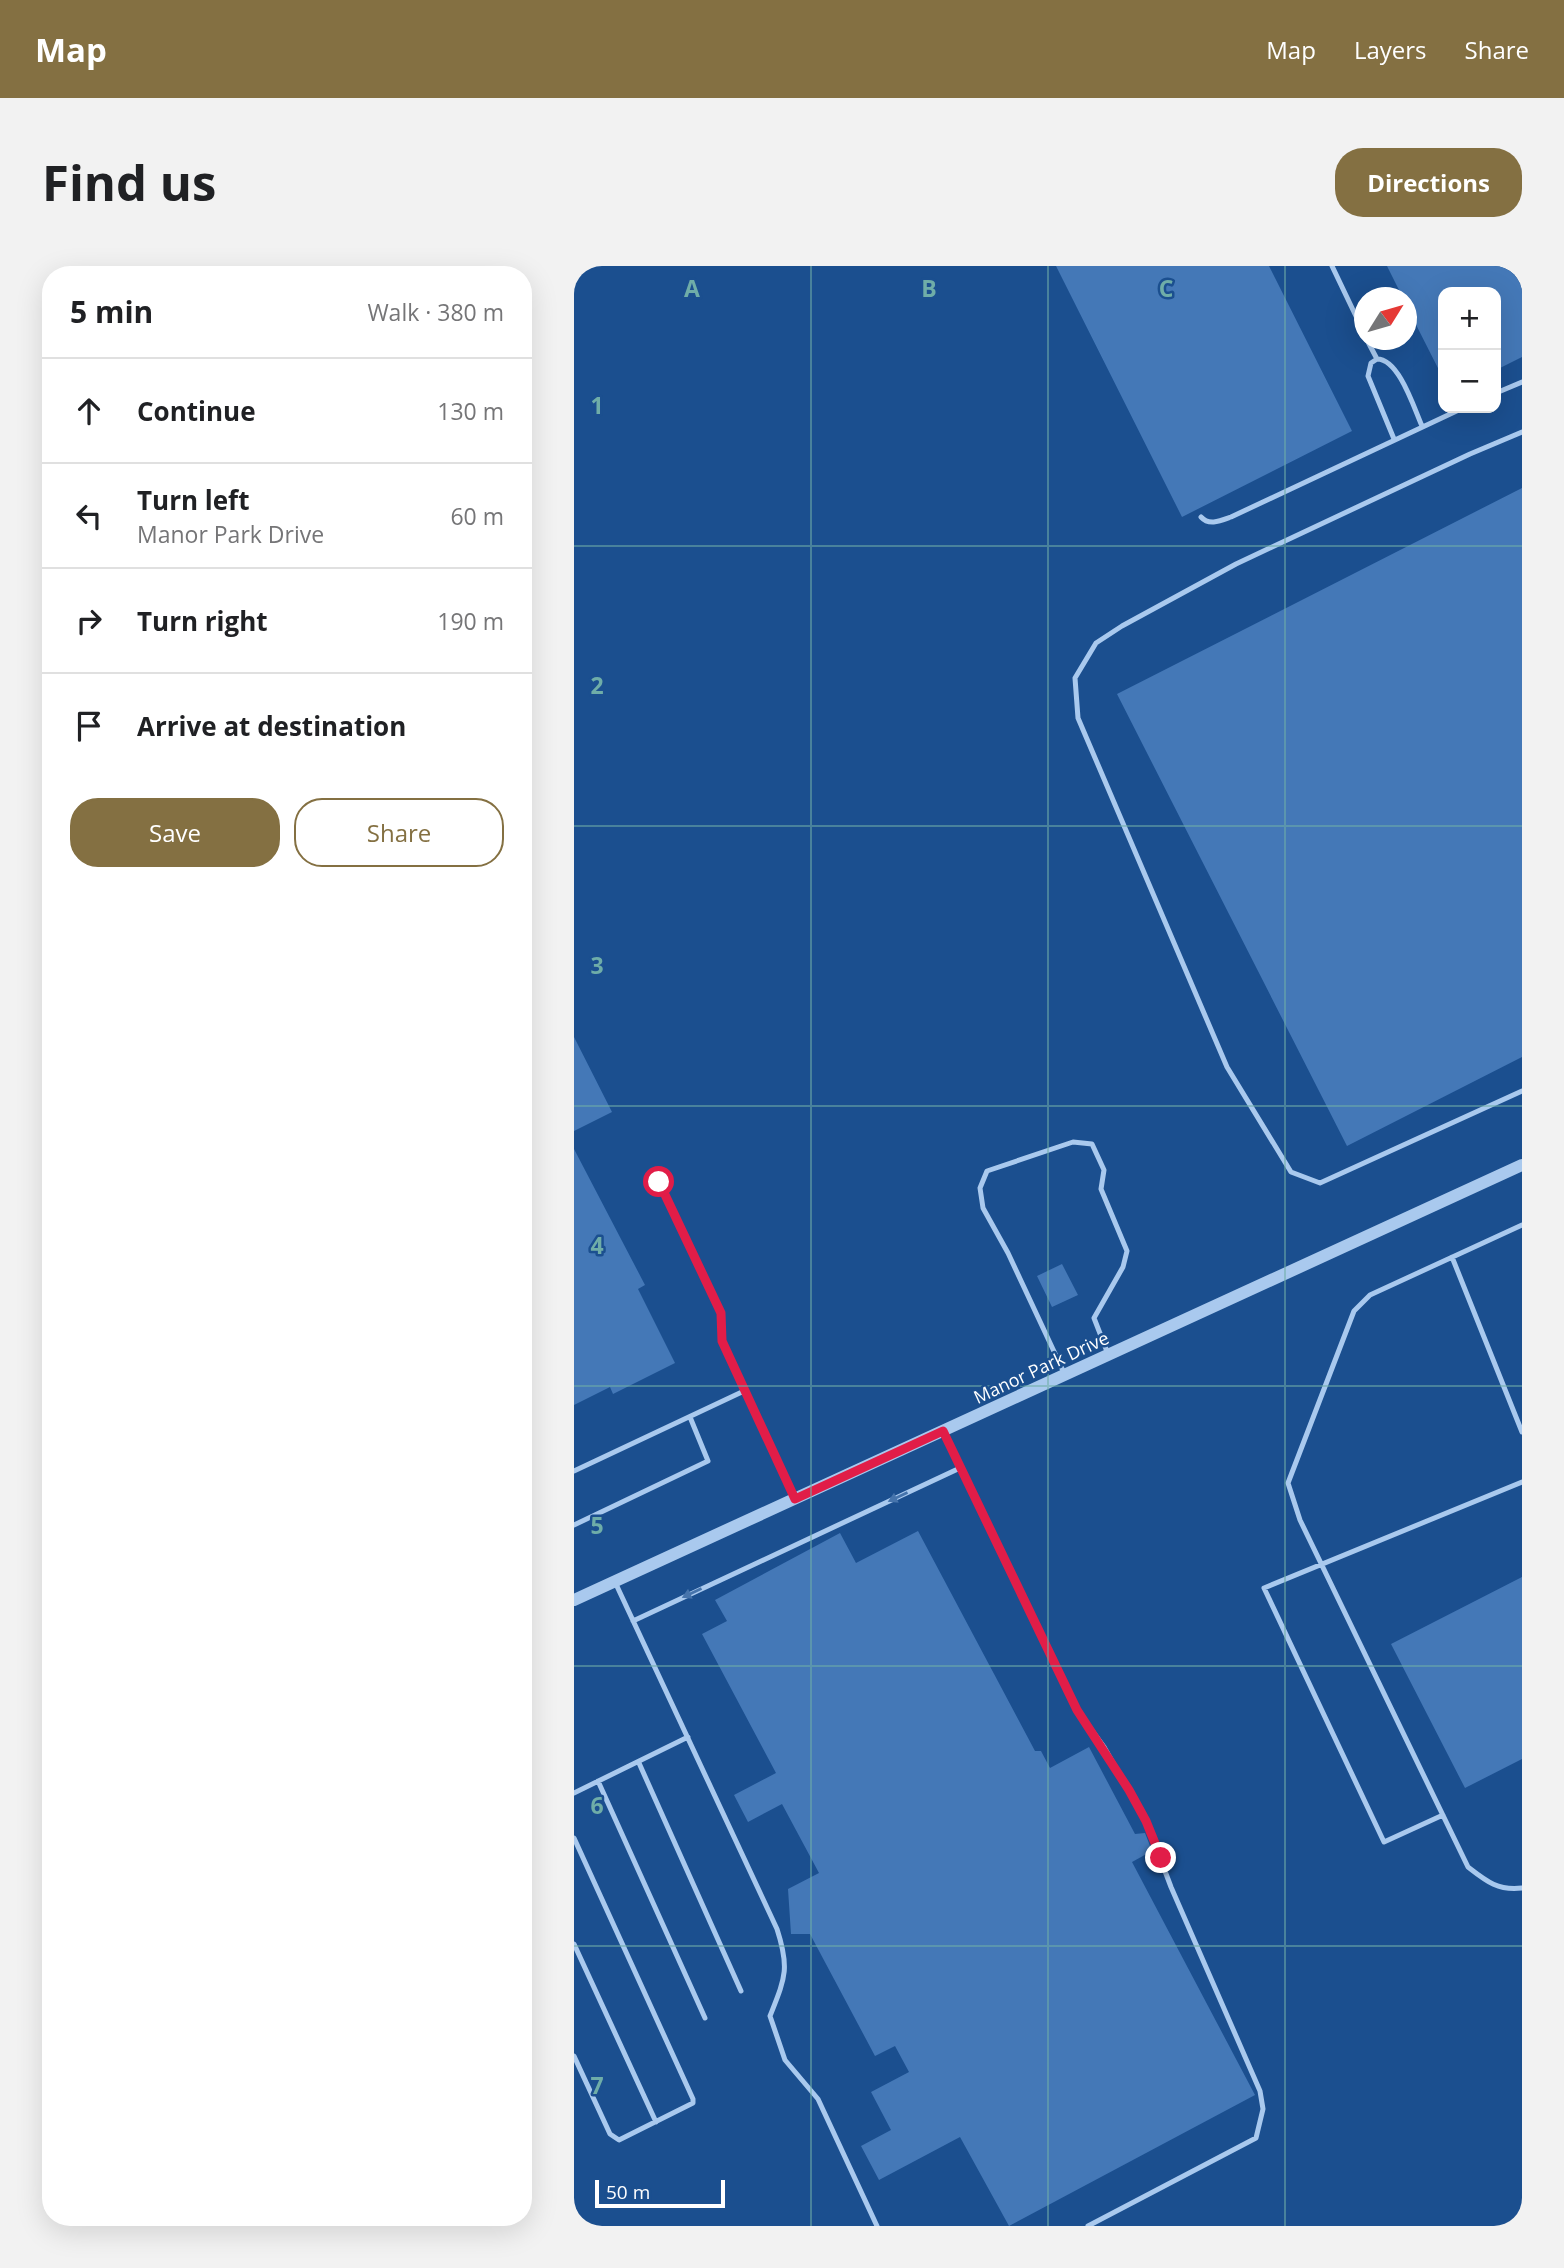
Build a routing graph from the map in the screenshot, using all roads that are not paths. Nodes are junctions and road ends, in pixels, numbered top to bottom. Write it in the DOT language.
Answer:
graph roads {
  1 [pos="1332,266"];
  2 [pos="1354,312"];
  3 [pos="1372,350"];
  4 [pos="1377,359"];
  5 [pos="1522,382"];
  6 [pos="1501,392"];
  7 [pos="1452,413"];
  8 [pos="1422,426"];
  9 [pos="1522,432"];
  10 [pos="1394,439"];
  11 [pos="1201,517"];
  12 [pos="1522,1091"];
  13 [pos="1522,1165"];
  14 [pos="659,1182"];
  15 [pos="1522,1225"];
  16 [pos="1452,1257"];
  17 [pos="1109,1355"];
  18 [pos="1065,1375"];
  19 [pos="744,1391"];
  20 [pos="690,1416"];
  21 [pos="943,1431"];
  22 [pos="1522,1432"];
  23 [pos="960,1468"];
  24 [pos="574,1471"];
  25 [pos="1522,1482"];
  26 [pos="795,1499"];
  27 [pos="574,1525"];
  28 [pos="1321,1564"];
  29 [pos="615,1582"];
  30 [pos="574,1600"];
  31 [pos="633,1621"];
  32 [pos="688,1737"];
  33 [pos="639,1762"];
  34 [pos="598,1781"];
  35 [pos="574,1793"];
  36 [pos="1443,1815"];
  37 [pos="574,1838"];
  38 [pos="1522,1888"];
  39 [pos="574,1944"];
  40 [pos="741,1991"];
  41 [pos="705,2018"];
  42 [pos="574,2056"];
  43 [pos="656,2122"];
  44 [pos="877,2226"];
  45 [pos="1088,2226"];
  1 -- 2 [label="lane"];
  3 -- 4 [label="lane"];
  4 -- 8 [label="lane"];
  4 -- 10 [label="lane"];
  5 -- 6 [label="lane"];
  7 -- 8 [label="lane"];
  8 -- 10 [label="lane"];
  9 -- 12 [label="lane"];
  10 -- 11 [label="lane"];
  13 -- 17 [label="street, Manor Park Drive"];
  14 -- 19 [label="lane"];
  15 -- 16 [label="lane"];
  16 -- 22 [label="lane"];
  16 -- 28 [label="lane"];
  17 -- 18 [label="street, Manor Park Drive"];
  17 -- 18 [label="lane"];
  18 -- 21 [label="street, Manor Park Drive"];
  19 -- 20 [label="lane"];
  19 -- 26 [label="lane"];
  20 -- 24 [label="lane"];
  20 -- 27 [label="lane"];
  21 -- 23 [label="lane"];
  21 -- 26 [label="street, Manor Park Drive"];
  23 -- 31 [label="lane, one-way"];
  23 -- 45 [label="lane"];
  25 -- 28 [label="lane"];
  26 -- 29 [label="street, Manor Park Drive"];
  28 -- 36 [label="lane"];
  28 -- 36 [label="lane"];
  29 -- 30 [label="street, Manor Park Drive"];
  29 -- 31 [label="lane"];
  31 -- 32 [label="lane"];
  32 -- 33 [label="lane"];
  32 -- 44 [label="lane"];
  33 -- 34 [label="lane"];
  33 -- 40 [label="lane"];
  34 -- 35 [label="lane"];
  34 -- 41 [label="lane"];
  36 -- 38 [label="lane"];
  37 -- 43 [label="lane"];
  39 -- 43 [label="lane"];
  42 -- 43 [label="lane"];
}
